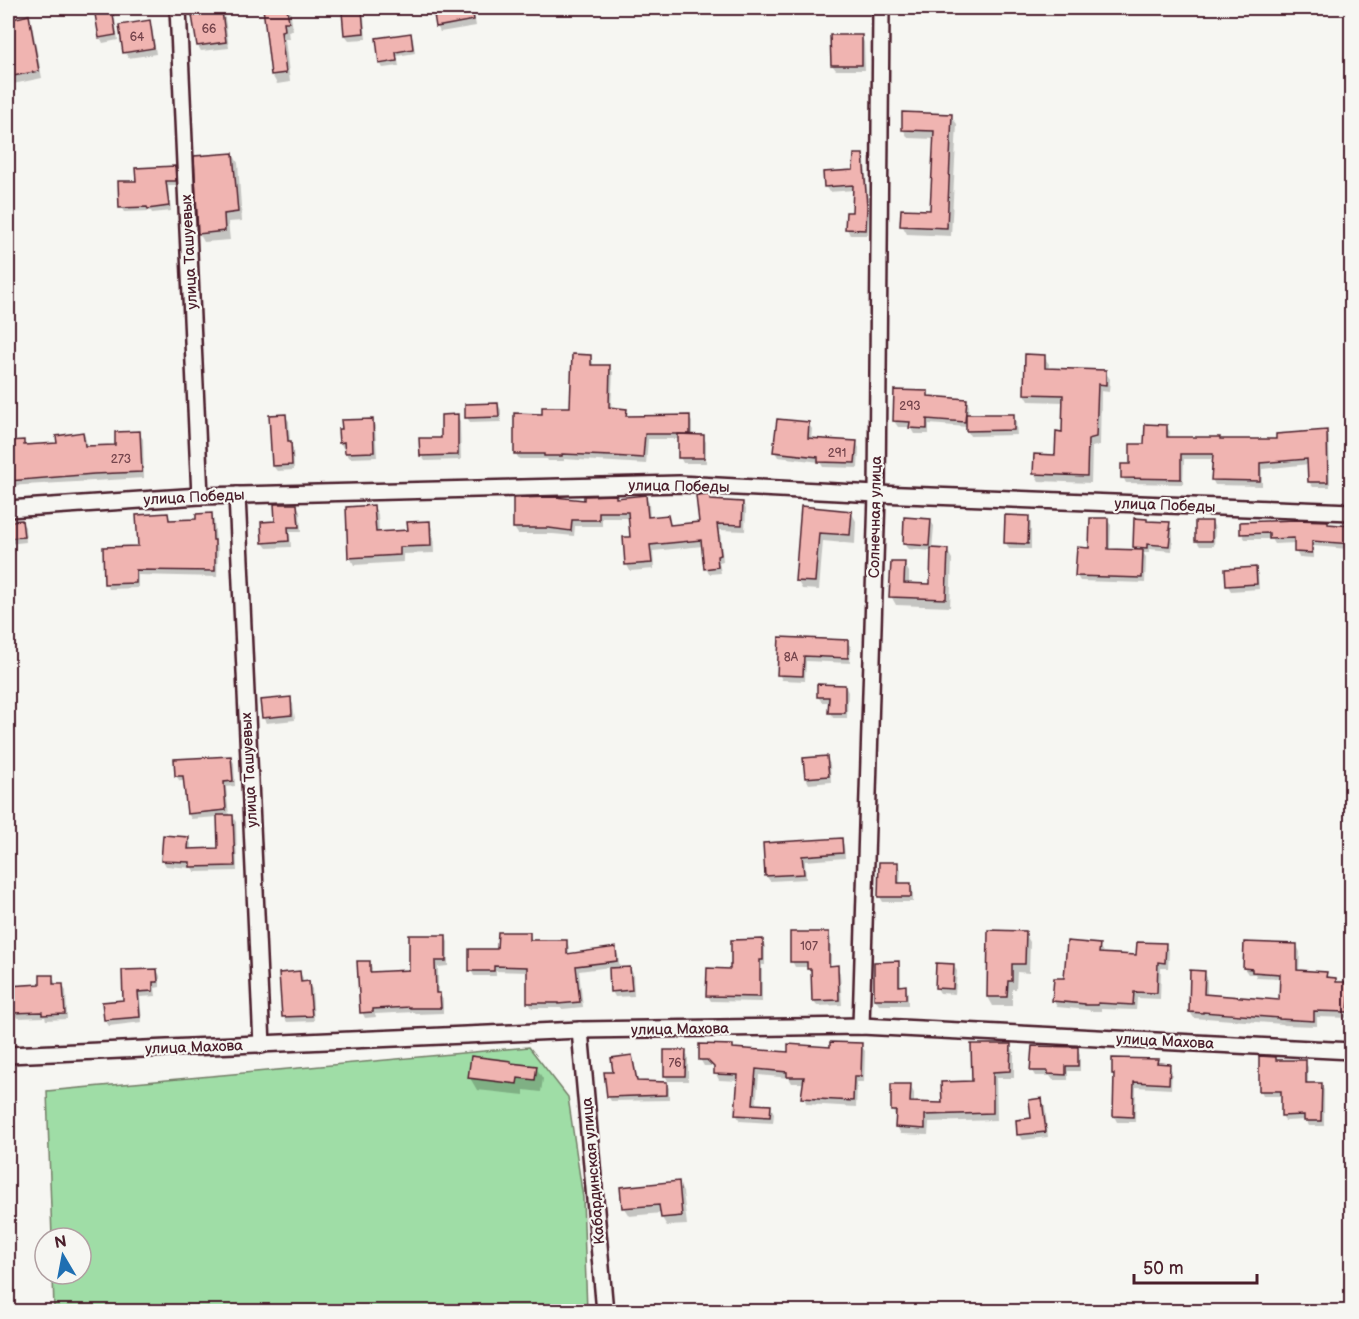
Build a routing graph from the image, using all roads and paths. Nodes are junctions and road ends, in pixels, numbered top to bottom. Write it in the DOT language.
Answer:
graph roads {
  1 [pos="178,8"];
  2 [pos="881,8"];
  3 [pos="877,494"];
  4 [pos="237,495"];
  5 [pos="200,496"];
  6 [pos="8,509"];
  7 [pos="1352,512"];
  8 [pos="861,1026"];
  9 [pos="580,1030"];
  10 [pos="262,1044"];
  11 [pos="1352,1051"];
  12 [pos="8,1055"];
  13 [pos="605,1311"];
  1 -- 5 [label="street, улица Ташуевых"];
  2 -- 3 [label="street, Солнечная улица"];
  3 -- 4 [label="street, улица Победы"];
  3 -- 7 [label="street, улица Победы"];
  3 -- 8 [label="street, Солнечная улица"];
  4 -- 5 [label="street, улица Победы"];
  4 -- 10 [label="street, улица Ташуевых"];
  5 -- 6 [label="street, улица Победы"];
  8 -- 9 [label="street, улица Махова"];
  8 -- 11 [label="street, улица Махова"];
  9 -- 10 [label="street, улица Махова"];
  9 -- 13 [label="street, Кабардинская улица"];
  10 -- 12 [label="street, улица Махова"];
}
